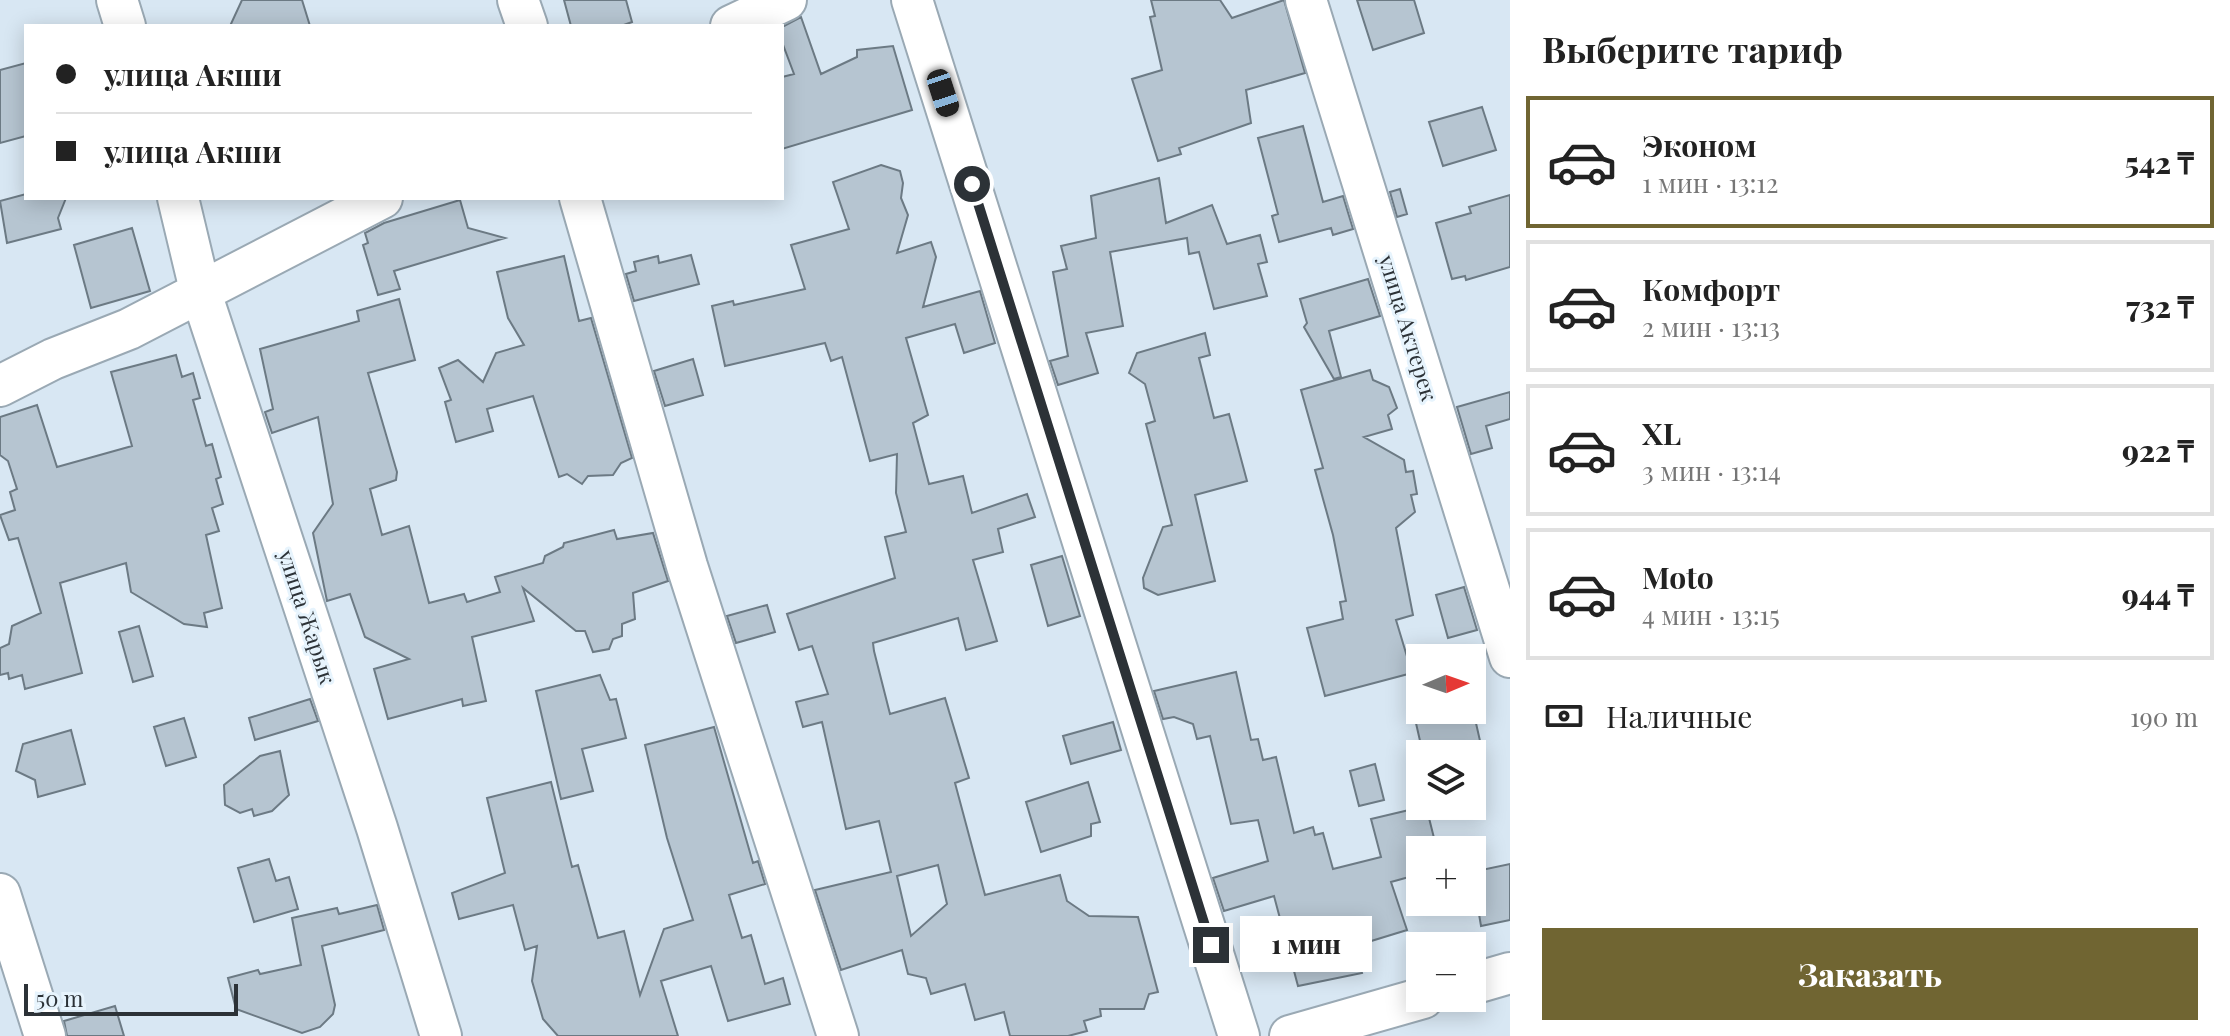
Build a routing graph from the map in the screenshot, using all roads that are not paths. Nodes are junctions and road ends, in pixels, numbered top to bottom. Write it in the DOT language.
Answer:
graph roads {
  1 [pos="117,0"];
  2 [pos="518,0"];
  3 [pos="786,0"];
  4 [pos="912,0"];
  5 [pos="1306,0"];
  6 [pos="124,24"];
  7 [pos="526,24"];
  8 [pos="735,24"];
  9 [pos="178,200"];
  10 [pos="378,200"];
  11 [pos="581,200"];
  12 [pos="200,290"];
  13 [pos="0,386"];
  14 [pos="1510,657"];
  15 [pos="0,894"];
  16 [pos="1510,973"];
  17 [pos="1486,980"];
  18 [pos="1406,1003"];
  19 [pos="45,1036"];
  20 [pos="441,1036"];
  21 [pos="838,1036"];
  22 [pos="1239,1036"];
  23 [pos="1290,1036"];
  1 -- 6 [label="street"];
  2 -- 7 [label="street"];
  3 -- 8 [label="street"];
  4 -- 22 [label="street"];
  5 -- 14 [label="street, улица Актерек"];
  9 -- 12 [label="street, улица Жарык"];
  10 -- 12 [label="street"];
  11 -- 21 [label="street"];
  12 -- 13 [label="street"];
  12 -- 20 [label="street, улица Жарык"];
  15 -- 19 [label="street"];
  16 -- 17 [label="street"];
  18 -- 23 [label="street"];
}
